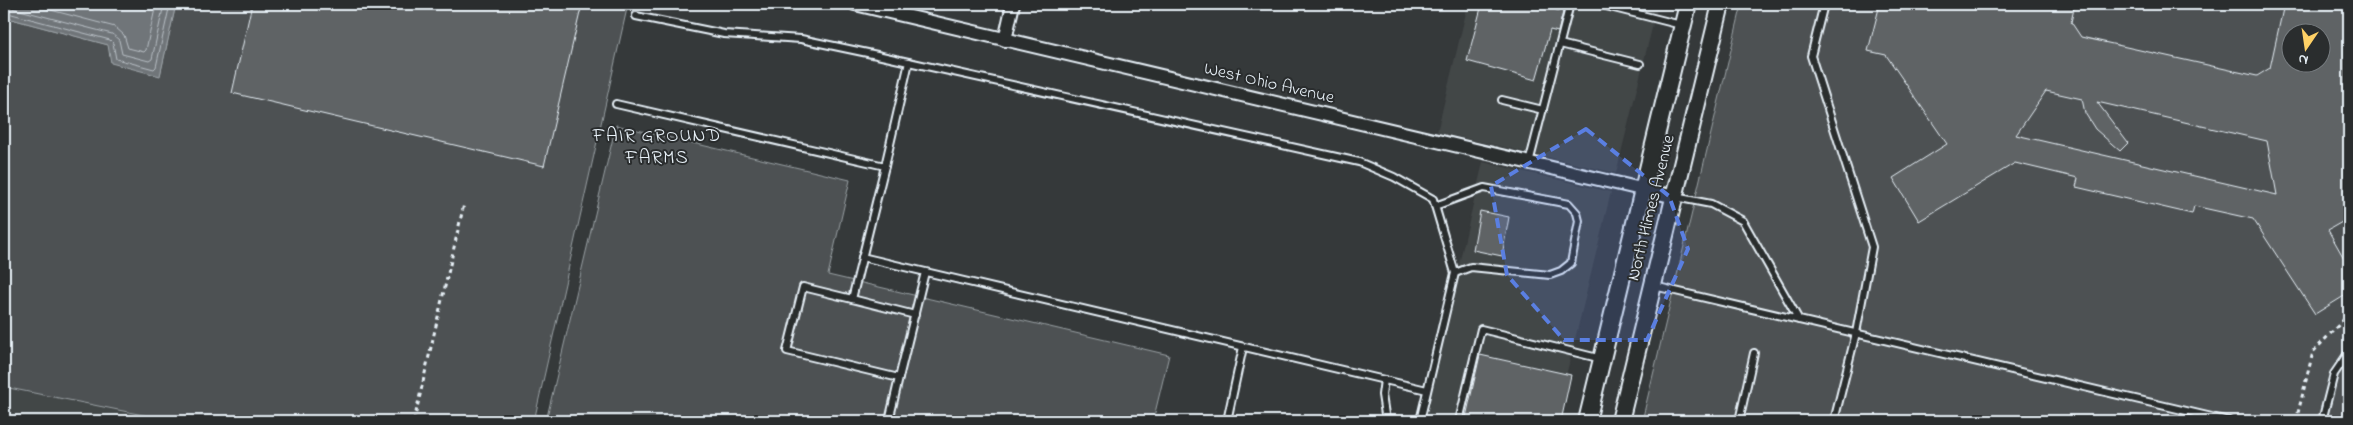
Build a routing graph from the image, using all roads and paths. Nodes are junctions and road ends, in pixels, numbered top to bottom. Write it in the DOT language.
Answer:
graph roads {
  1 [pos="855,4"];
  2 [pos="1013,4"];
  3 [pos="1570,4"];
  4 [pos="1598,4"];
  5 [pos="1688,4"];
  6 [pos="1721,4"];
  7 [pos="1824,4"];
  8 [pos="636,16"];
  9 [pos="1682,26"];
  10 [pos="1005,40"];
  11 [pos="1560,44"];
  12 [pos="909,62"];
  13 [pos="1640,64"];
  14 [pos="1502,100"];
  15 [pos="616,104"];
  16 [pos="1543,110"];
  17 [pos="1529,163"];
  18 [pos="885,166"];
  19 [pos="1644,190"];
  20 [pos="1675,197"];
  21 [pos="464,204"];
  22 [pos="1435,206"];
  23 [pos="862,257"];
  24 [pos="925,272"];
  25 [pos="1455,273"];
  26 [pos="1654,286"];
  27 [pos="852,299"];
  28 [pos="915,314"];
  29 [pos="2349,314"];
  30 [pos="1799,320"];
  31 [pos="1856,333"];
  32 [pos="1243,347"];
  33 [pos="2349,352"];
  34 [pos="1754,353"];
  35 [pos="1602,359"];
  36 [pos="900,378"];
  37 [pos="1384,380"];
  38 [pos="1427,390"];
  39 [pos="414,421"];
  40 [pos="889,421"];
  41 [pos="1227,421"];
  42 [pos="1386,421"];
  43 [pos="1420,421"];
  44 [pos="1459,421"];
  45 [pos="1587,421"];
  46 [pos="1620,421"];
  47 [pos="1739,421"];
  48 [pos="1834,421"];
  49 [pos="2229,421"];
  50 [pos="2296,421"];
  51 [pos="2322,421"];
  1 -- 10 [label="street, West Ohio Avenue"];
  2 -- 10 [label="street"];
  3 -- 11 [label="lane"];
  4 -- 9 [label="lane"];
  5 -- 9 [label="street, North Himes Avenue"];
  6 -- 20 [label="street, North Himes Avenue"];
  7 -- 31 [label="lane"];
  8 -- 12 [label="lane"];
  9 -- 19 [label="street, North Himes Avenue"];
  10 -- 17 [label="street, West Ohio Avenue"];
  11 -- 13 [label="lane"];
  11 -- 16 [label="lane"];
  12 -- 18 [label="lane"];
  12 -- 22 [label="lane"];
  14 -- 16 [label="lane"];
  15 -- 18 [label="lane"];
  16 -- 17 [label="lane"];
  17 -- 19 [label="street, West Ohio Avenue"];
  18 -- 23 [label="lane"];
  19 -- 20 [label="street, West Ohio Avenue"];
  19 -- 35 [label="street, North Himes Avenue"];
  20 -- 26 [label="street, North Himes Avenue"];
  20 -- 30 [label="lane"];
  21 -- 39 [label="path"];
  22 -- 25 [label="lane"];
  22 -- 25 [label="lane"];
  23 -- 24 [label="lane"];
  23 -- 27 [label="lane"];
  24 -- 28 [label="lane"];
  24 -- 32 [label="lane"];
  25 -- 38 [label="lane"];
  26 -- 30 [label="lane"];
  26 -- 46 [label="street, North Himes Avenue"];
  27 -- 28 [label="lane"];
  27 -- 36 [label="lane"];
  28 -- 36 [label="lane"];
  29 -- 50 [label="path"];
  30 -- 31 [label="lane"];
  31 -- 48 [label="lane"];
  31 -- 49 [label="lane"];
  32 -- 37 [label="lane"];
  32 -- 41 [label="lane"];
  33 -- 51 [label="lane"];
  34 -- 47 [label="lane"];
  35 -- 44 [label="lane"];
  35 -- 45 [label="street, North Himes Avenue"];
  36 -- 40 [label="lane"];
  37 -- 38 [label="lane"];
  37 -- 42 [label="lane"];
  38 -- 43 [label="lane"];
}
